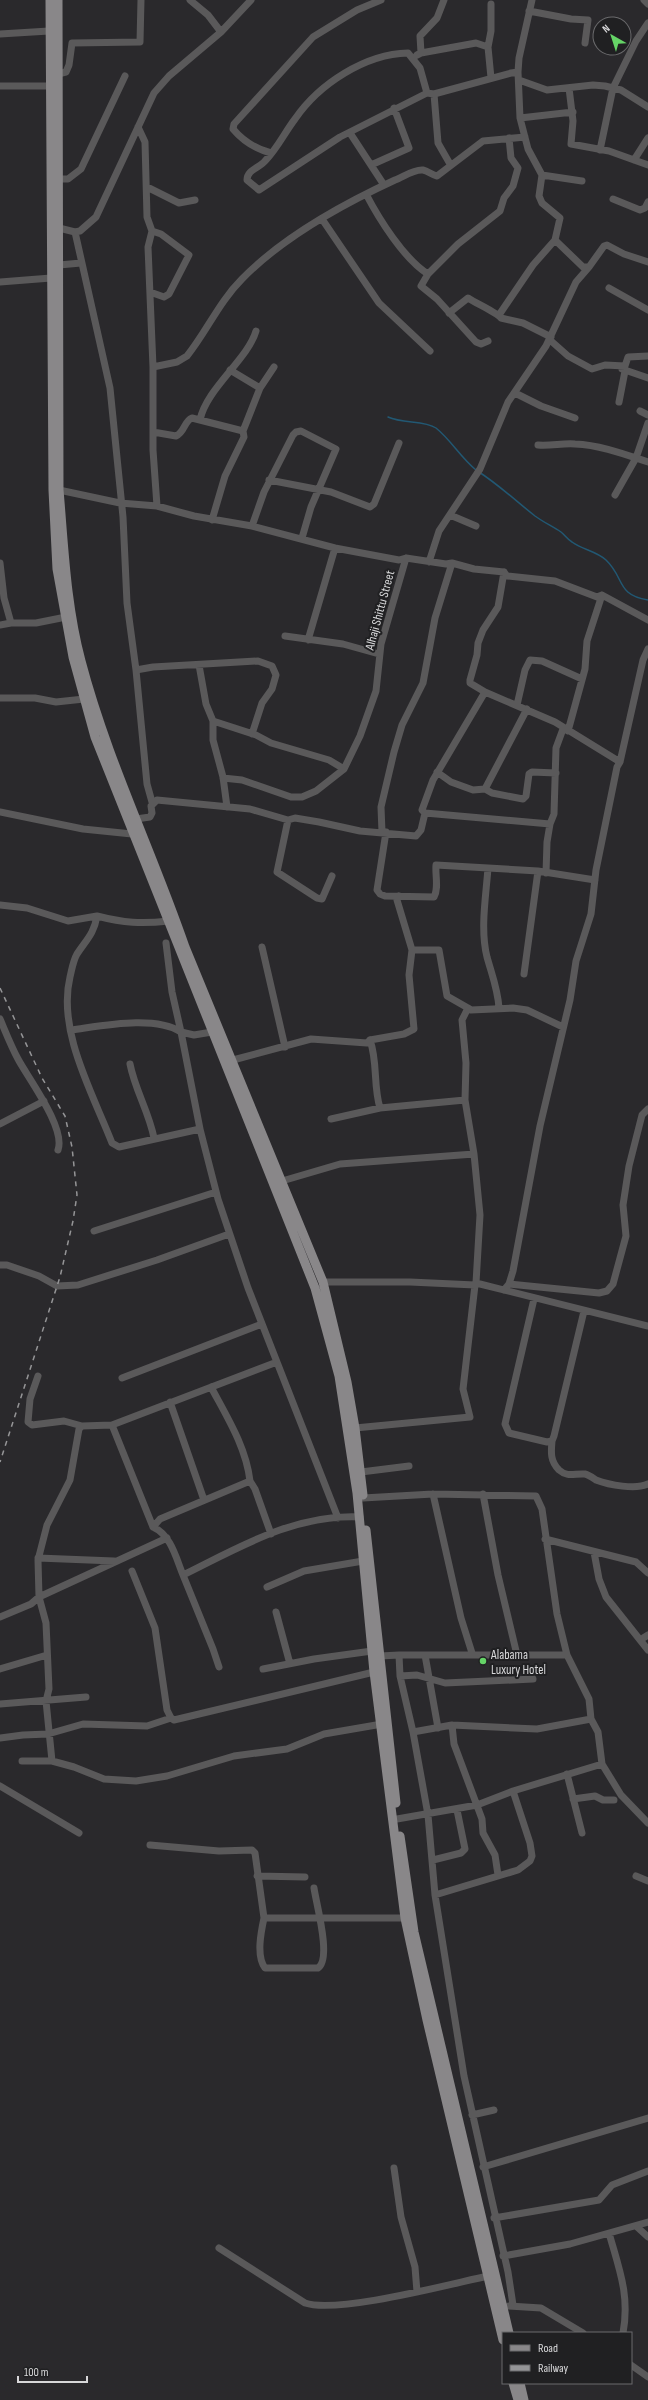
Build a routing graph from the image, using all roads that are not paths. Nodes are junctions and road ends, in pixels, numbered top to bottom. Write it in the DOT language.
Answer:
graph roads {
  1 [pos="50,0"];
  2 [pos="58,0"];
  3 [pos="141,0"];
  4 [pos="190,0"];
  5 [pos="251,0"];
  6 [pos="382,0"];
  7 [pos="444,0"];
  8 [pos="532,0"];
  9 [pos="644,0"];
  10 [pos="491,4"];
  11 [pos="648,4"];
  12 [pos="530,11"];
  13 [pos="648,23"];
  14 [pos="49,31"];
  15 [pos="221,32"];
  16 [pos="0,34"];
  17 [pos="58,41"];
  18 [pos="72,43"];
  19 [pos="486,43"];
  20 [pos="585,43"];
  21 [pos="421,53"];
  22 [pos="412,56"];
  23 [pos="58,74"];
  24 [pos="125,76"];
  25 [pos="519,76"];
  26 [pos="491,78"];
  27 [pos="0,86"];
  28 [pos="51,86"];
  29 [pos="569,88"];
  30 [pos="613,88"];
  31 [pos="431,93"];
  32 [pos="648,106"];
  33 [pos="394,108"];
  34 [pos="573,112"];
  35 [pos="520,118"];
  36 [pos="138,127"];
  37 [pos="350,133"];
  38 [pos="525,137"];
  39 [pos="509,138"];
  40 [pos="648,138"];
  41 [pos="600,150"];
  42 [pos="271,153"];
  43 [pos="56,156"];
  44 [pos="634,160"];
  45 [pos="450,164"];
  46 [pos="371,165"];
  47 [pos="648,165"];
  48 [pos="542,175"];
  49 [pos="59,179"];
  50 [pos="582,181"];
  51 [pos="384,185"];
  52 [pos="147,187"];
  53 [pos="366,194"];
  54 [pos="613,199"];
  55 [pos="195,200"];
  56 [pos="647,207"];
  57 [pos="322,219"];
  58 [pos="59,228"];
  59 [pos="75,232"];
  60 [pos="152,232"];
  61 [pos="555,240"];
  62 [pos="648,262"];
  63 [pos="81,263"];
  64 [pos="59,265"];
  65 [pos="589,266"];
  66 [pos="428,274"];
  67 [pos="51,278"];
  68 [pos="0,282"];
  69 [pos="609,288"];
  70 [pos="150,292"];
  71 [pos="648,310"];
  72 [pos="449,313"];
  73 [pos="499,315"];
  74 [pos="256,331"];
  75 [pos="550,338"];
  76 [pos="488,341"];
  77 [pos="430,351"];
  78 [pos="648,356"];
  79 [pos="274,367"];
  80 [pos="153,368"];
  81 [pos="622,369"];
  82 [pos="230,370"];
  83 [pos="648,378"];
  84 [pos="260,388"];
  85 [pos="515,393"];
  86 [pos="619,402"];
  87 [pos="640,411"];
  88 [pos="648,415"];
  89 [pos="575,418"];
  90 [pos="200,420"];
  91 [pos="648,423"];
  92 [pos="243,431"];
  93 [pos="154,432"];
  94 [pos="399,443"];
  95 [pos="538,445"];
  96 [pos="636,458"];
  97 [pos="648,462"];
  98 [pos="269,480"];
  99 [pos="318,489"];
  100 [pos="59,490"];
  101 [pos="615,495"];
  102 [pos="120,503"];
  103 [pos="157,506"];
  104 [pos="450,514"];
  105 [pos="212,520"];
  106 [pos="252,526"];
  107 [pos="476,526"];
  108 [pos="302,538"];
  109 [pos="335,548"];
  110 [pos="406,558"];
  111 [pos="430,562"];
  112 [pos="0,563"];
  113 [pos="452,563"];
  114 [pos="61,569"];
  115 [pos="504,572"];
  116 [pos="602,595"];
  117 [pos="66,617"];
  118 [pos="648,620"];
  119 [pos="11,624"];
  120 [pos="0,625"];
  121 [pos="284,636"];
  122 [pos="308,640"];
  123 [pos="648,649"];
  124 [pos="379,654"];
  125 [pos="198,665"];
  126 [pos="136,670"];
  127 [pos="582,679"];
  128 [pos="486,692"];
  129 [pos="0,698"];
  130 [pos="84,699"];
  131 [pos="517,705"];
  132 [pos="527,709"];
  133 [pos="213,721"];
  134 [pos="566,730"];
  135 [pos="252,734"];
  136 [pos="620,762"];
  137 [pos="344,769"];
  138 [pos="437,772"];
  139 [pos="556,773"];
  140 [pos="223,778"];
  141 [pos="485,789"];
  142 [pos="152,802"];
  143 [pos="227,807"];
  144 [pos="0,812"];
  145 [pos="425,813"];
  146 [pos="136,819"];
  147 [pos="288,820"];
  148 [pos="550,824"];
  149 [pos="384,832"];
  150 [pos="132,834"];
  151 [pos="488,868"];
  152 [pos="538,872"];
  153 [pos="546,873"];
  154 [pos="332,876"];
  155 [pos="595,880"];
  156 [pos="399,896"];
  157 [pos="0,905"];
  158 [pos="97,916"];
  159 [pos="169,921"];
  160 [pos="166,943"];
  161 [pos="262,947"];
  162 [pos="412,950"];
  163 [pos="524,974"];
  164 [pos="468,1008"];
  165 [pos="499,1008"];
  166 [pos="0,1020"];
  167 [pos="562,1027"];
  168 [pos="71,1030"];
  169 [pos="181,1032"];
  170 [pos="212,1032"];
  171 [pos="370,1040"];
  172 [pos="285,1046"];
  173 [pos="233,1060"];
  174 [pos="130,1064"];
  175 [pos="236,1079"];
  176 [pos="465,1100"];
  177 [pos="44,1101"];
  178 [pos="380,1108"];
  179 [pos="648,1110"];
  180 [pos="331,1119"];
  181 [pos="0,1124"];
  182 [pos="200,1129"];
  183 [pos="154,1138"];
  184 [pos="58,1150"];
  185 [pos="474,1154"];
  186 [pos="282,1180"];
  187 [pos="216,1192"];
  188 [pos="94,1231"];
  189 [pos="229,1234"];
  190 [pos="0,1265"];
  191 [pos="323,1282"];
  192 [pos="475,1284"];
  193 [pos="509,1284"];
  194 [pos="504,1290"];
  195 [pos="534,1299"];
  196 [pos="584,1311"];
  197 [pos="262,1324"];
  198 [pos="648,1326"];
  199 [pos="277,1362"];
  200 [pos="38,1376"];
  201 [pos="122,1378"];
  202 [pos="211,1387"];
  203 [pos="170,1402"];
  204 [pos="112,1425"];
  205 [pos="82,1426"];
  206 [pos="355,1428"];
  207 [pos="552,1441"];
  208 [pos="409,1466"];
  209 [pos="361,1472"];
  210 [pos="250,1481"];
  211 [pos="648,1484"];
  212 [pos="433,1494"];
  213 [pos="483,1494"];
  214 [pos="363,1498"];
  215 [pos="204,1500"];
  216 [pos="360,1517"];
  217 [pos="338,1518"];
  218 [pos="153,1527"];
  219 [pos="271,1534"];
  220 [pos="167,1538"];
  221 [pos="545,1539"];
  222 [pos="594,1552"];
  223 [pos="38,1558"];
  224 [pos="363,1561"];
  225 [pos="118,1562"];
  226 [pos="132,1571"];
  227 [pos="648,1573"];
  228 [pos="183,1575"];
  229 [pos="267,1587"];
  230 [pos="39,1596"];
  231 [pos="276,1612"];
  232 [pos="0,1617"];
  233 [pos="648,1635"];
  234 [pos="640,1640"];
  235 [pos="648,1650"];
  236 [pos="372,1651"];
  237 [pos="472,1653"];
  238 [pos="47,1655"];
  239 [pos="399,1655"];
  240 [pos="425,1655"];
  241 [pos="517,1655"];
  242 [pos="567,1655"];
  243 [pos="380,1656"];
  244 [pos="290,1664"];
  245 [pos="219,1667"];
  246 [pos="0,1669"];
  247 [pos="263,1669"];
  248 [pos="374,1672"];
  249 [pos="400,1676"];
  250 [pos="429,1678"];
  251 [pos="533,1679"];
  252 [pos="86,1697"];
  253 [pos="46,1701"];
  254 [pos="0,1704"];
  255 [pos="171,1718"];
  256 [pos="591,1718"];
  257 [pos="382,1724"];
  258 [pos="452,1725"];
  259 [pos="438,1728"];
  260 [pos="414,1732"];
  261 [pos="48,1734"];
  262 [pos="0,1738"];
  263 [pos="22,1761"];
  264 [pos="52,1761"];
  265 [pos="602,1764"];
  266 [pos="567,1774"];
  267 [pos="0,1786"];
  268 [pos="513,1791"];
  269 [pos="573,1799"];
  270 [pos="614,1800"];
  271 [pos="477,1805"];
  272 [pos="457,1810"];
  273 [pos="428,1815"];
  274 [pos="397,1819"];
  275 [pos="648,1823"];
  276 [pos="582,1833"];
  277 [pos="79,1834"];
  278 [pos="150,1845"];
  279 [pos="433,1860"];
  280 [pos="498,1875"];
  281 [pos="257,1876"];
  282 [pos="636,1876"];
  283 [pos="305,1877"];
  284 [pos="648,1881"];
  285 [pos="314,1888"];
  286 [pos="435,1895"];
  287 [pos="264,1918"];
  288 [pos="405,1918"];
  289 [pos="320,1920"];
  290 [pos="431,2019"];
  291 [pos="494,2110"];
  292 [pos="472,2115"];
  293 [pos="648,2118"];
  294 [pos="483,2167"];
  295 [pos="394,2168"];
  296 [pos="648,2171"];
  297 [pos="494,2218"];
  298 [pos="648,2222"];
  299 [pos="636,2226"];
  300 [pos="609,2233"];
  301 [pos="648,2237"];
  302 [pos="219,2248"];
  303 [pos="503,2256"];
  304 [pos="488,2276"];
  305 [pos="417,2292"];
  306 [pos="513,2305"];
  307 [pos="503,2307"];
  308 [pos="509,2332"];
  309 [pos="581,2332"];
  310 [pos="623,2332"];
  311 [pos="502,2336"];
  312 [pos="632,2366"];
  313 [pos="648,2377"];
  314 [pos="514,2384"];
  315 [pos="520,2384"];
  316 [pos="518,2400"];
  317 [pos="524,2400"];
  1 -- 14 [label="main road"];
  2 -- 17 [label="main road"];
  3 -- 18 [label="street"];
  4 -- 15 [label="street"];
  5 -- 15 [label="street"];
  6 -- 42 [label="street"];
  7 -- 21 [label="street"];
  8 -- 12 [label="street"];
  9 -- 11 [label="street"];
  10 -- 19 [label="street"];
  12 -- 20 [label="street"];
  12 -- 25 [label="street"];
  13 -- 30 [label="street"];
  14 -- 16 [label="street"];
  14 -- 28 [label="main road"];
  15 -- 36 [label="street"];
  17 -- 18 [label="street"];
  17 -- 23 [label="main road"];
  18 -- 23 [label="street"];
  19 -- 21 [label="street"];
  19 -- 26 [label="street"];
  21 -- 22 [label="street"];
  22 -- 31 [label="street"];
  22 -- 42 [label="street"];
  23 -- 43 [label="main road"];
  24 -- 49 [label="street"];
  25 -- 26 [label="street"];
  25 -- 29 [label="street"];
  25 -- 35 [label="street"];
  26 -- 31 [label="street"];
  27 -- 28 [label="street"];
  28 -- 43 [label="main road"];
  29 -- 30 [label="street"];
  29 -- 34 [label="street"];
  30 -- 32 [label="street"];
  30 -- 41 [label="street"];
  31 -- 33 [label="street"];
  31 -- 45 [label="street"];
  33 -- 37 [label="street"];
  33 -- 46 [label="street"];
  34 -- 35 [label="street"];
  34 -- 41 [label="street"];
  35 -- 38 [label="street"];
  36 -- 52 [label="street"];
  36 -- 59 [label="street"];
  37 -- 42 [label="street"];
  37 -- 46 [label="street"];
  38 -- 39 [label="street"];
  38 -- 48 [label="street"];
  39 -- 45 [label="street"];
  39 -- 66 [label="street"];
  40 -- 44 [label="street"];
  41 -- 44 [label="street"];
  43 -- 49 [label="main road"];
  43 -- 67 [label="main road"];
  44 -- 47 [label="street"];
  45 -- 51 [label="street"];
  46 -- 51 [label="street"];
  48 -- 50 [label="street"];
  48 -- 61 [label="street"];
  49 -- 58 [label="main road"];
  51 -- 53 [label="street"];
  52 -- 55 [label="street"];
  52 -- 60 [label="street"];
  53 -- 57 [label="street"];
  53 -- 66 [label="street"];
  54 -- 56 [label="street"];
  57 -- 77 [label="street"];
  57 -- 80 [label="street"];
  58 -- 59 [label="street"];
  58 -- 64 [label="main road"];
  59 -- 63 [label="street"];
  60 -- 70 [label="street"];
  60 -- 70 [label="street"];
  61 -- 65 [label="street"];
  61 -- 73 [label="street"];
  62 -- 65 [label="street"];
  63 -- 64 [label="street"];
  63 -- 102 [label="street"];
  64 -- 100 [label="main road"];
  65 -- 75 [label="street"];
  66 -- 72 [label="street"];
  67 -- 68 [label="street"];
  67 -- 114 [label="main road"];
  69 -- 71 [label="street"];
  70 -- 80 [label="street"];
  72 -- 73 [label="street"];
  72 -- 76 [label="street"];
  73 -- 75 [label="street"];
  74 -- 82 [label="street"];
  75 -- 81 [label="street"];
  75 -- 85 [label="street"];
  78 -- 81 [label="street"];
  79 -- 84 [label="street"];
  80 -- 93 [label="street"];
  81 -- 83 [label="street"];
  81 -- 86 [label="street"];
  82 -- 84 [label="street"];
  82 -- 90 [label="street"];
  84 -- 92 [label="street"];
  85 -- 89 [label="street"];
  85 -- 104 [label="street"];
  87 -- 88 [label="street"];
  90 -- 92 [label="street"];
  90 -- 93 [label="street"];
  91 -- 96 [label="street"];
  92 -- 105 [label="street"];
  93 -- 103 [label="street"];
  94 -- 99 [label="street"];
  95 -- 96 [label="street"];
  96 -- 97 [label="street"];
  96 -- 101 [label="street"];
  98 -- 99 [label="street"];
  98 -- 99 [label="street"];
  98 -- 106 [label="street"];
  99 -- 108 [label="street"];
  100 -- 102 [label="street"];
  100 -- 114 [label="main road"];
  102 -- 103 [label="street"];
  102 -- 126 [label="street"];
  103 -- 105 [label="street"];
  104 -- 107 [label="street"];
  104 -- 111 [label="street"];
  105 -- 106 [label="street"];
  106 -- 108 [label="street"];
  108 -- 109 [label="street"];
  109 -- 110 [label="street"];
  109 -- 122 [label="street"];
  110 -- 111 [label="street"];
  110 -- 124 [label="street, Alhaji Shittu Street"];
  111 -- 113 [label="street"];
  112 -- 119 [label="street"];
  113 -- 115 [label="street"];
  113 -- 149 [label="street"];
  114 -- 117 [label="main road"];
  114 -- 146 [label="main road"];
  115 -- 116 [label="street"];
  115 -- 128 [label="street"];
  116 -- 118 [label="street"];
  116 -- 127 [label="street"];
  117 -- 119 [label="street"];
  117 -- 130 [label="main road"];
  119 -- 120 [label="street"];
  121 -- 122 [label="street"];
  122 -- 124 [label="street"];
  123 -- 136 [label="street"];
  124 -- 137 [label="street, Alhaji Shittu Street"];
  125 -- 126 [label="street"];
  125 -- 133 [label="street"];
  125 -- 135 [label="street"];
  126 -- 142 [label="street"];
  127 -- 131 [label="street"];
  127 -- 134 [label="street"];
  128 -- 131 [label="street"];
  128 -- 138 [label="street"];
  129 -- 130 [label="street"];
  130 -- 150 [label="main road"];
  131 -- 132 [label="street"];
  132 -- 134 [label="street"];
  132 -- 141 [label="street"];
  133 -- 135 [label="street"];
  133 -- 140 [label="street"];
  134 -- 136 [label="street"];
  134 -- 139 [label="street"];
  135 -- 137 [label="street"];
  136 -- 155 [label="street"];
  137 -- 140 [label="street, Alhaji Shittu Street"];
  138 -- 141 [label="street"];
  138 -- 145 [label="street"];
  139 -- 141 [label="street"];
  139 -- 148 [label="street"];
  140 -- 143 [label="street"];
  142 -- 143 [label="street"];
  142 -- 146 [label="street"];
  143 -- 147 [label="street"];
  144 -- 150 [label="street"];
  145 -- 148 [label="street"];
  145 -- 149 [label="street"];
  146 -- 173 [label="main road"];
  147 -- 149 [label="street"];
  147 -- 154 [label="street"];
  148 -- 153 [label="street"];
  149 -- 156 [label="street"];
  150 -- 159 [label="main road"];
  151 -- 152 [label="street"];
  151 -- 156 [label="street"];
  151 -- 165 [label="street"];
  152 -- 153 [label="street"];
  152 -- 163 [label="street"];
  153 -- 155 [label="street"];
  155 -- 167 [label="street"];
  156 -- 162 [label="street"];
  157 -- 158 [label="street"];
  158 -- 159 [label="street"];
  158 -- 168 [label="street"];
  159 -- 170 [label="main road"];
  160 -- 169 [label="street"];
  161 -- 172 [label="street"];
  162 -- 164 [label="street"];
  162 -- 171 [label="street"];
  164 -- 165 [label="street"];
  164 -- 176 [label="street"];
  165 -- 167 [label="street"];
  166 -- 177 [label="street"];
  167 -- 193 [label="street"];
  168 -- 169 [label="street"];
  168 -- 183 [label="street"];
  169 -- 170 [label="street"];
  169 -- 182 [label="street"];
  170 -- 175 [label="main road"];
  171 -- 172 [label="street"];
  171 -- 178 [label="street"];
  172 -- 173 [label="street"];
  173 -- 175 [label="main road"];
  174 -- 183 [label="street"];
  175 -- 186 [label="main road"];
  175 -- 216 [label="main road"];
  176 -- 178 [label="street"];
  176 -- 185 [label="street"];
  177 -- 181 [label="street"];
  177 -- 184 [label="street"];
  178 -- 180 [label="street"];
  179 -- 193 [label="street"];
  182 -- 183 [label="street"];
  182 -- 187 [label="street"];
  185 -- 186 [label="street"];
  185 -- 192 [label="street"];
  186 -- 191 [label="main road"];
  187 -- 188 [label="street"];
  187 -- 189 [label="street"];
  189 -- 190 [label="street"];
  189 -- 197 [label="street"];
  191 -- 192 [label="street"];
  191 -- 206 [label="main road"];
  192 -- 194 [label="street"];
  192 -- 206 [label="street"];
  193 -- 194 [label="street"];
  194 -- 195 [label="street"];
  195 -- 196 [label="street"];
  195 -- 207 [label="street"];
  196 -- 198 [label="street"];
  196 -- 207 [label="street"];
  197 -- 199 [label="street"];
  197 -- 201 [label="street"];
  199 -- 202 [label="street"];
  199 -- 217 [label="street"];
  200 -- 205 [label="street"];
  202 -- 203 [label="street"];
  202 -- 210 [label="street"];
  203 -- 204 [label="street"];
  203 -- 215 [label="street"];
  204 -- 205 [label="street"];
  204 -- 218 [label="street"];
  205 -- 223 [label="street"];
  206 -- 209 [label="main road"];
  207 -- 211 [label="street"];
  208 -- 209 [label="street"];
  209 -- 214 [label="main road"];
  210 -- 215 [label="street"];
  210 -- 219 [label="street"];
  212 -- 213 [label="street"];
  212 -- 214 [label="street"];
  212 -- 237 [label="street"];
  213 -- 221 [label="street"];
  213 -- 241 [label="street"];
  214 -- 243 [label="main road"];
  215 -- 218 [label="street"];
  216 -- 217 [label="street"];
  216 -- 224 [label="main road"];
  217 -- 219 [label="street"];
  218 -- 220 [label="street"];
  219 -- 228 [label="street"];
  220 -- 225 [label="street"];
  220 -- 228 [label="street"];
  221 -- 222 [label="street"];
  221 -- 242 [label="street"];
  222 -- 227 [label="street"];
  222 -- 234 [label="street"];
  223 -- 225 [label="street"];
  223 -- 230 [label="street"];
  224 -- 229 [label="street"];
  224 -- 236 [label="main road"];
  225 -- 230 [label="street"];
  226 -- 255 [label="street"];
  228 -- 245 [label="street"];
  230 -- 232 [label="street"];
  230 -- 238 [label="street"];
  231 -- 244 [label="street"];
  233 -- 234 [label="street"];
  234 -- 235 [label="street"];
  236 -- 244 [label="street"];
  236 -- 248 [label="main road"];
  237 -- 239 [label="street"];
  237 -- 241 [label="street"];
  238 -- 246 [label="street"];
  238 -- 253 [label="street"];
  239 -- 243 [label="street"];
  239 -- 249 [label="street"];
  240 -- 250 [label="street"];
  241 -- 242 [label="street"];
  242 -- 256 [label="street"];
  243 -- 274 [label="main road"];
  244 -- 247 [label="street"];
  248 -- 255 [label="street"];
  248 -- 257 [label="main road"];
  249 -- 250 [label="street"];
  249 -- 260 [label="street"];
  250 -- 251 [label="street"];
  250 -- 259 [label="street"];
  252 -- 253 [label="street"];
  253 -- 254 [label="street"];
  253 -- 261 [label="street"];
  255 -- 261 [label="street"];
  256 -- 258 [label="street"];
  256 -- 265 [label="street"];
  257 -- 264 [label="street"];
  257 -- 288 [label="main road"];
  258 -- 259 [label="street"];
  258 -- 271 [label="street"];
  259 -- 260 [label="street"];
  260 -- 273 [label="street"];
  261 -- 262 [label="street"];
  261 -- 264 [label="street"];
  263 -- 264 [label="street"];
  265 -- 266 [label="street"];
  265 -- 275 [label="street"];
  266 -- 268 [label="street"];
  266 -- 269 [label="street"];
  267 -- 277 [label="street"];
  268 -- 271 [label="street"];
  268 -- 280 [label="street"];
  269 -- 270 [label="street"];
  269 -- 276 [label="street"];
  271 -- 272 [label="street"];
  271 -- 280 [label="street"];
  272 -- 273 [label="street"];
  272 -- 279 [label="street"];
  273 -- 274 [label="street"];
  273 -- 279 [label="street"];
  274 -- 290 [label="main road"];
  278 -- 281 [label="street"];
  279 -- 286 [label="street"];
  280 -- 286 [label="street"];
  281 -- 283 [label="street"];
  281 -- 287 [label="street"];
  282 -- 284 [label="street"];
  285 -- 289 [label="street"];
  286 -- 292 [label="street"];
  287 -- 289 [label="street"];
  287 -- 289 [label="street"];
  288 -- 289 [label="street"];
  288 -- 290 [label="main road"];
  290 -- 304 [label="main road"];
  290 -- 307 [label="main road"];
  291 -- 292 [label="street"];
  292 -- 294 [label="street"];
  293 -- 294 [label="street"];
  294 -- 297 [label="street"];
  295 -- 305 [label="street"];
  296 -- 297 [label="street"];
  297 -- 303 [label="street"];
  298 -- 299 [label="street"];
  299 -- 300 [label="street"];
  299 -- 301 [label="street"];
  300 -- 303 [label="street"];
  300 -- 310 [label="street"];
  302 -- 305 [label="street"];
  303 -- 306 [label="street"];
  304 -- 305 [label="street"];
  304 -- 311 [label="main road"];
  306 -- 307 [label="street"];
  306 -- 309 [label="street"];
  307 -- 308 [label="main road"];
  312 -- 313 [label="street"];
  314 -- 316 [label="main road"];
  315 -- 317 [label="main road"];
}
